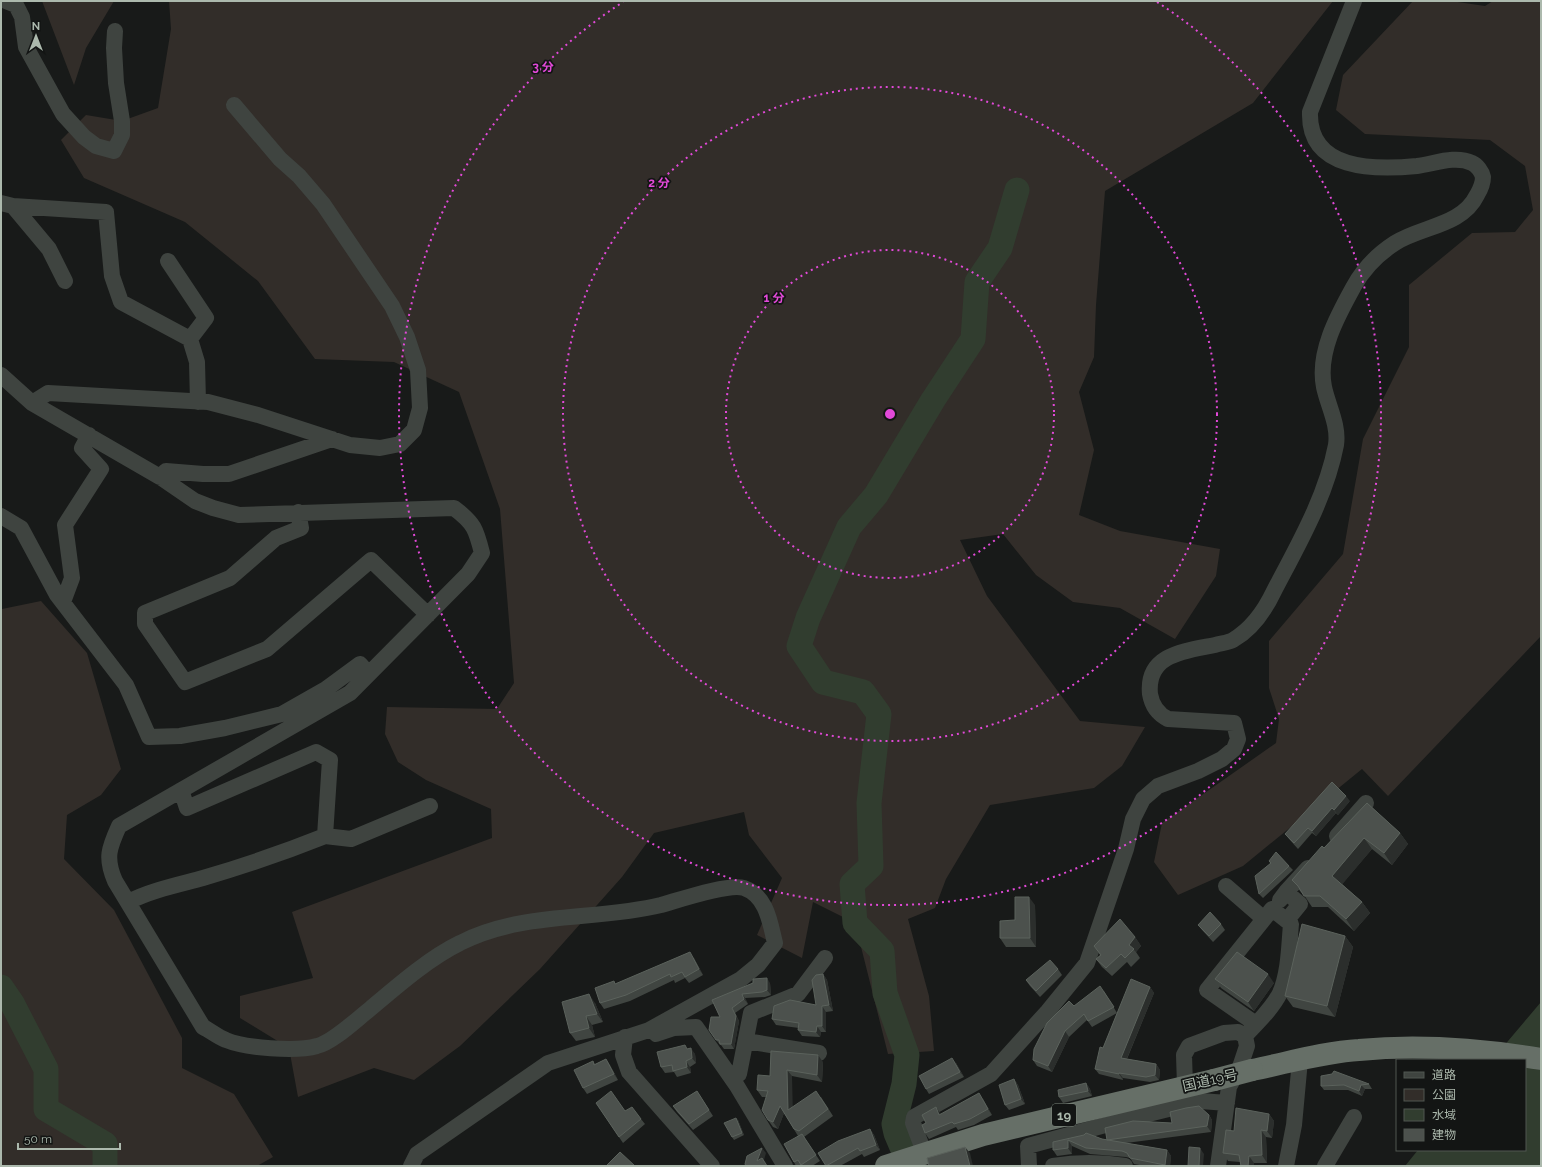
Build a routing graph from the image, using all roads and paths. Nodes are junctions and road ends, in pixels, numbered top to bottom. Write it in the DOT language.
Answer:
graph roads {
  1 [pos="6,1"];
  2 [pos="1354,1"];
  3 [pos="115,31"];
  4 [pos="234,104"];
  5 [pos="7,204"];
  6 [pos="168,260"];
  7 [pos="65,281"];
  8 [pos="190,339"];
  9 [pos="1,375"];
  10 [pos="198,402"];
  11 [pos="32,403"];
  12 [pos="89,435"];
  13 [pos="332,439"];
  14 [pos="160,477"];
  15 [pos="298,512"];
  16 [pos="1,516"];
  17 [pos="63,602"];
  18 [pos="428,614"];
  19 [pos="369,674"];
  20 [pos="181,790"];
  21 [pos="1366,804"];
  22 [pos="430,806"];
  23 [pos="325,836"];
  24 [pos="1226,886"];
  25 [pos="1286,892"];
  26 [pos="128,902"];
  27 [pos="1268,914"];
  28 [pos="1287,920"];
  29 [pos="824,958"];
  30 [pos="1256,1024"];
  31 [pos="649,1030"];
  32 [pos="1245,1036"];
  33 [pos="625,1037"];
  34 [pos="746,1040"];
  35 [pos="819,1053"];
  36 [pos="1541,1059"];
  37 [pos="1300,1060"];
  38 [pos="732,1078"];
  39 [pos="1185,1086"];
  40 [pos="1227,1103"];
  41 [pos="1354,1118"];
  42 [pos="920,1154"];
  43 [pos="411,1166"];
  44 [pos="712,1166"];
  45 [pos="785,1166"];
  46 [pos="886,1166"];
  47 [pos="1029,1166"];
  48 [pos="1053,1166"];
  49 [pos="1125,1166"];
  50 [pos="1218,1166"];
  51 [pos="1286,1166"];
  52 [pos="1324,1166"];
  1 -- 3 [label="street"];
  2 -- 42 [label="street"];
  4 -- 13 [label="street"];
  5 -- 7 [label="street"];
  5 -- 8 [label="street"];
  6 -- 8 [label="street"];
  8 -- 10 [label="street"];
  9 -- 11 [label="street"];
  10 -- 11 [label="street"];
  10 -- 13 [label="street"];
  11 -- 12 [label="street"];
  12 -- 14 [label="street"];
  12 -- 17 [label="street"];
  13 -- 14 [label="street"];
  14 -- 15 [label="street"];
  15 -- 18 [label="street"];
  15 -- 18 [label="street"];
  16 -- 17 [label="street"];
  17 -- 19 [label="street"];
  18 -- 19 [label="street"];
  19 -- 20 [label="street"];
  20 -- 23 [label="street"];
  20 -- 26 [label="street"];
  21 -- 25 [label="street"];
  22 -- 23 [label="street"];
  23 -- 26 [label="street"];
  24 -- 27 [label="street"];
  25 -- 27 [label="street"];
  25 -- 28 [label="street"];
  26 -- 31 [label="street"];
  27 -- 28 [label="street"];
  27 -- 30 [label="street"];
  28 -- 30 [label="street"];
  29 -- 34 [label="street"];
  30 -- 32 [label="street"];
  31 -- 33 [label="street"];
  31 -- 38 [label="street"];
  32 -- 39 [label="street"];
  32 -- 40 [label="street"];
  33 -- 43 [label="street"];
  33 -- 44 [label="street"];
  34 -- 35 [label="street"];
  34 -- 38 [label="street"];
  36 -- 37 [label="highway, 国道19号 / 19"];
  37 -- 39 [label="highway, 国道19号 / 19, bridge"];
  37 -- 51 [label="street"];
  38 -- 45 [label="street"];
  39 -- 42 [label="highway, 国道19号 / 19"];
  40 -- 47 [label="street"];
  40 -- 50 [label="street"];
  41 -- 52 [label="street"];
  42 -- 46 [label="highway, 国道19号 / 19"];
  48 -- 49 [label="street"];
}
